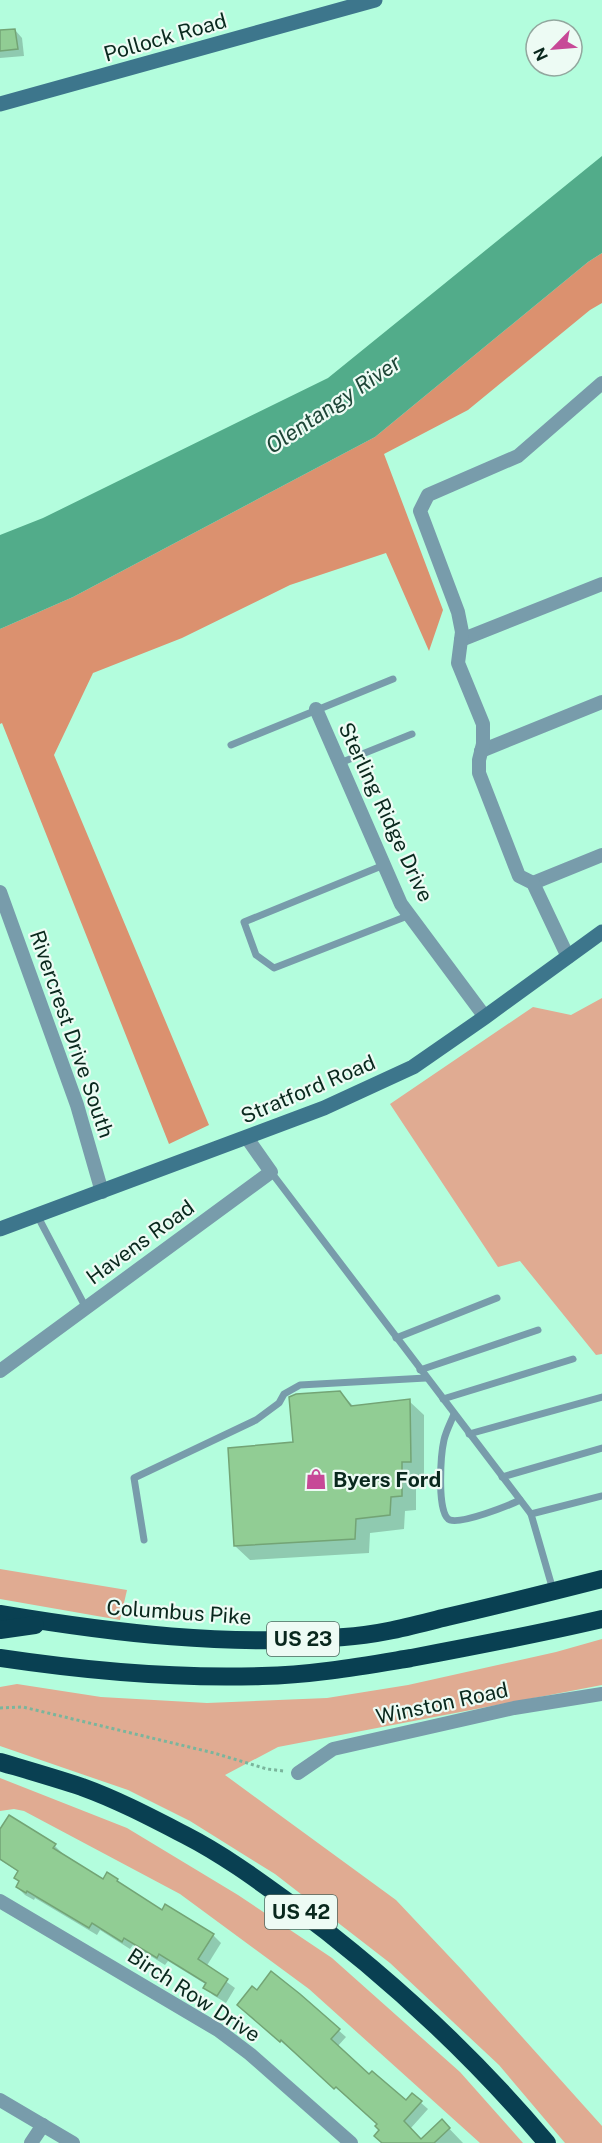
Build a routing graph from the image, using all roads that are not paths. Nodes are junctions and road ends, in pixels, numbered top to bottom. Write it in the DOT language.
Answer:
graph roads {
  1 [pos="375,0"];
  2 [pos="0,105"];
  3 [pos="602,383"];
  4 [pos="602,584"];
  5 [pos="461,640"];
  6 [pos="393,679"];
  7 [pos="602,702"];
  8 [pos="316,709"];
  9 [pos="412,734"];
  10 [pos="231,745"];
  11 [pos="481,751"];
  12 [pos="340,763"];
  13 [pos="602,855"];
  14 [pos="384,865"];
  15 [pos="533,883"];
  16 [pos="0,892"];
  17 [pos="410,915"];
  18 [pos="602,932"];
  19 [pos="568,957"];
  20 [pos="485,1017"];
  21 [pos="247,1138"];
  22 [pos="271,1172"];
  23 [pos="102,1192"];
  24 [pos="37,1215"];
  25 [pos="0,1229"];
  26 [pos="497,1298"];
  27 [pos="86,1308"];
  28 [pos="538,1330"];
  29 [pos="396,1338"];
  30 [pos="573,1359"];
  31 [pos="420,1370"];
  32 [pos="0,1371"];
  33 [pos="426,1378"];
  34 [pos="602,1397"];
  35 [pos="443,1399"];
  36 [pos="454,1414"];
  37 [pos="469,1434"];
  38 [pos="602,1448"];
  39 [pos="502,1477"];
  40 [pos="602,1496"];
  41 [pos="520,1500"];
  42 [pos="531,1514"];
  43 [pos="144,1540"];
  44 [pos="602,1579"];
  45 [pos="553,1592"];
  46 [pos="0,1614"];
  47 [pos="602,1619"];
  48 [pos="51,1622"];
  49 [pos="0,1630"];
  50 [pos="0,1658"];
  51 [pos="602,1694"];
  52 [pos="0,1762"];
  53 [pos="298,1773"];
  54 [pos="0,1901"];
  55 [pos="0,2100"];
  56 [pos="43,2125"];
  57 [pos="31,2143"];
  58 [pos="73,2143"];
  59 [pos="351,2143"];
  60 [pos="547,2143"];
  1 -- 2 [label="street, Pollock Road"];
  3 -- 5 [label="street"];
  4 -- 5 [label="street"];
  5 -- 11 [label="street"];
  6 -- 8 [label="lane"];
  7 -- 11 [label="street"];
  8 -- 10 [label="lane"];
  8 -- 12 [label="street, Sterling Ridge Drive"];
  9 -- 12 [label="lane"];
  11 -- 15 [label="street"];
  12 -- 14 [label="street, Sterling Ridge Drive"];
  13 -- 15 [label="street"];
  14 -- 17 [label="street, Sterling Ridge Drive"];
  14 -- 17 [label="lane"];
  15 -- 19 [label="street"];
  16 -- 23 [label="street, Rivercrest Drive South"];
  17 -- 20 [label="street, Sterling Ridge Drive"];
  18 -- 19 [label="street, Stratford Road"];
  19 -- 20 [label="street, Stratford Road"];
  20 -- 21 [label="street, Stratford Road"];
  21 -- 22 [label="street"];
  21 -- 23 [label="street, Stratford Road"];
  22 -- 27 [label="street, Havens Road"];
  22 -- 29 [label="lane"];
  23 -- 24 [label="street, Stratford Road"];
  24 -- 25 [label="street, Stratford Road"];
  24 -- 27 [label="lane"];
  26 -- 29 [label="lane"];
  27 -- 32 [label="street, Havens Road"];
  28 -- 31 [label="lane"];
  29 -- 31 [label="lane"];
  30 -- 35 [label="lane"];
  31 -- 33 [label="lane"];
  33 -- 35 [label="lane"];
  33 -- 43 [label="lane"];
  34 -- 37 [label="lane"];
  35 -- 36 [label="lane"];
  36 -- 37 [label="lane"];
  36 -- 41 [label="lane"];
  37 -- 39 [label="lane"];
  38 -- 39 [label="lane"];
  39 -- 41 [label="lane"];
  40 -- 42 [label="lane"];
  41 -- 42 [label="lane"];
  42 -- 45 [label="lane"];
  44 -- 45 [label="highway, Columbus Pike / US 23"];
  45 -- 48 [label="highway, Columbus Pike / US 23"];
  46 -- 48 [label="highway, Columbus Pike / US 23"];
  47 -- 50 [label="highway, US 23"];
  48 -- 49 [label="highway"];
  51 -- 53 [label="street, Winston Road"];
  52 -- 60 [label="highway, US 42"];
  54 -- 59 [label="street, Birch Row Drive"];
  55 -- 56 [label="street"];
  56 -- 57 [label="street"];
  56 -- 58 [label="street"];
}
